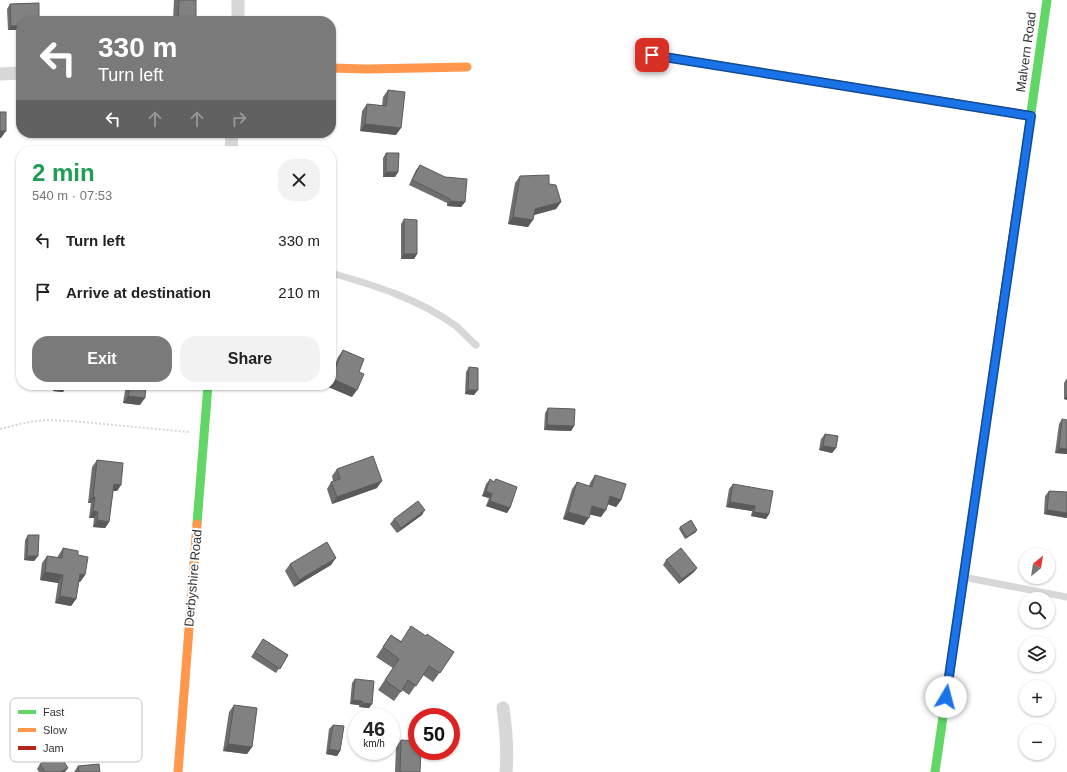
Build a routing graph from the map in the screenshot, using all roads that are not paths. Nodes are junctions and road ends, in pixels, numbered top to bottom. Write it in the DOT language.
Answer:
graph roads {
  1 [pos="238,0"];
  2 [pos="1046,0"];
  3 [pos="238,16"];
  4 [pos="652,55"];
  5 [pos="467,67"];
  6 [pos="336,68"];
  7 [pos="16,73"];
  8 [pos="0,74"];
  9 [pos="1031,116"];
  10 [pos="336,274"];
  11 [pos="476,345"];
  12 [pos="208,390"];
  13 [pos="963,578"];
  14 [pos="1067,596"];
  15 [pos="503,708"];
  16 [pos="178,772"];
  17 [pos="506,772"];
  18 [pos="935,772"];
  1 -- 3 [label="street"];
  2 -- 9 [label="street, Malvern Road"];
  4 -- 9 [label="street"];
  5 -- 6 [label="street"];
  7 -- 8 [label="street"];
  9 -- 13 [label="street, Malvern Road"];
  10 -- 11 [label="lane"];
  12 -- 16 [label="street, Derbyshire Road"];
  13 -- 14 [label="lane"];
  13 -- 18 [label="street, Malvern Road"];
  15 -- 17 [label="street"];
}
